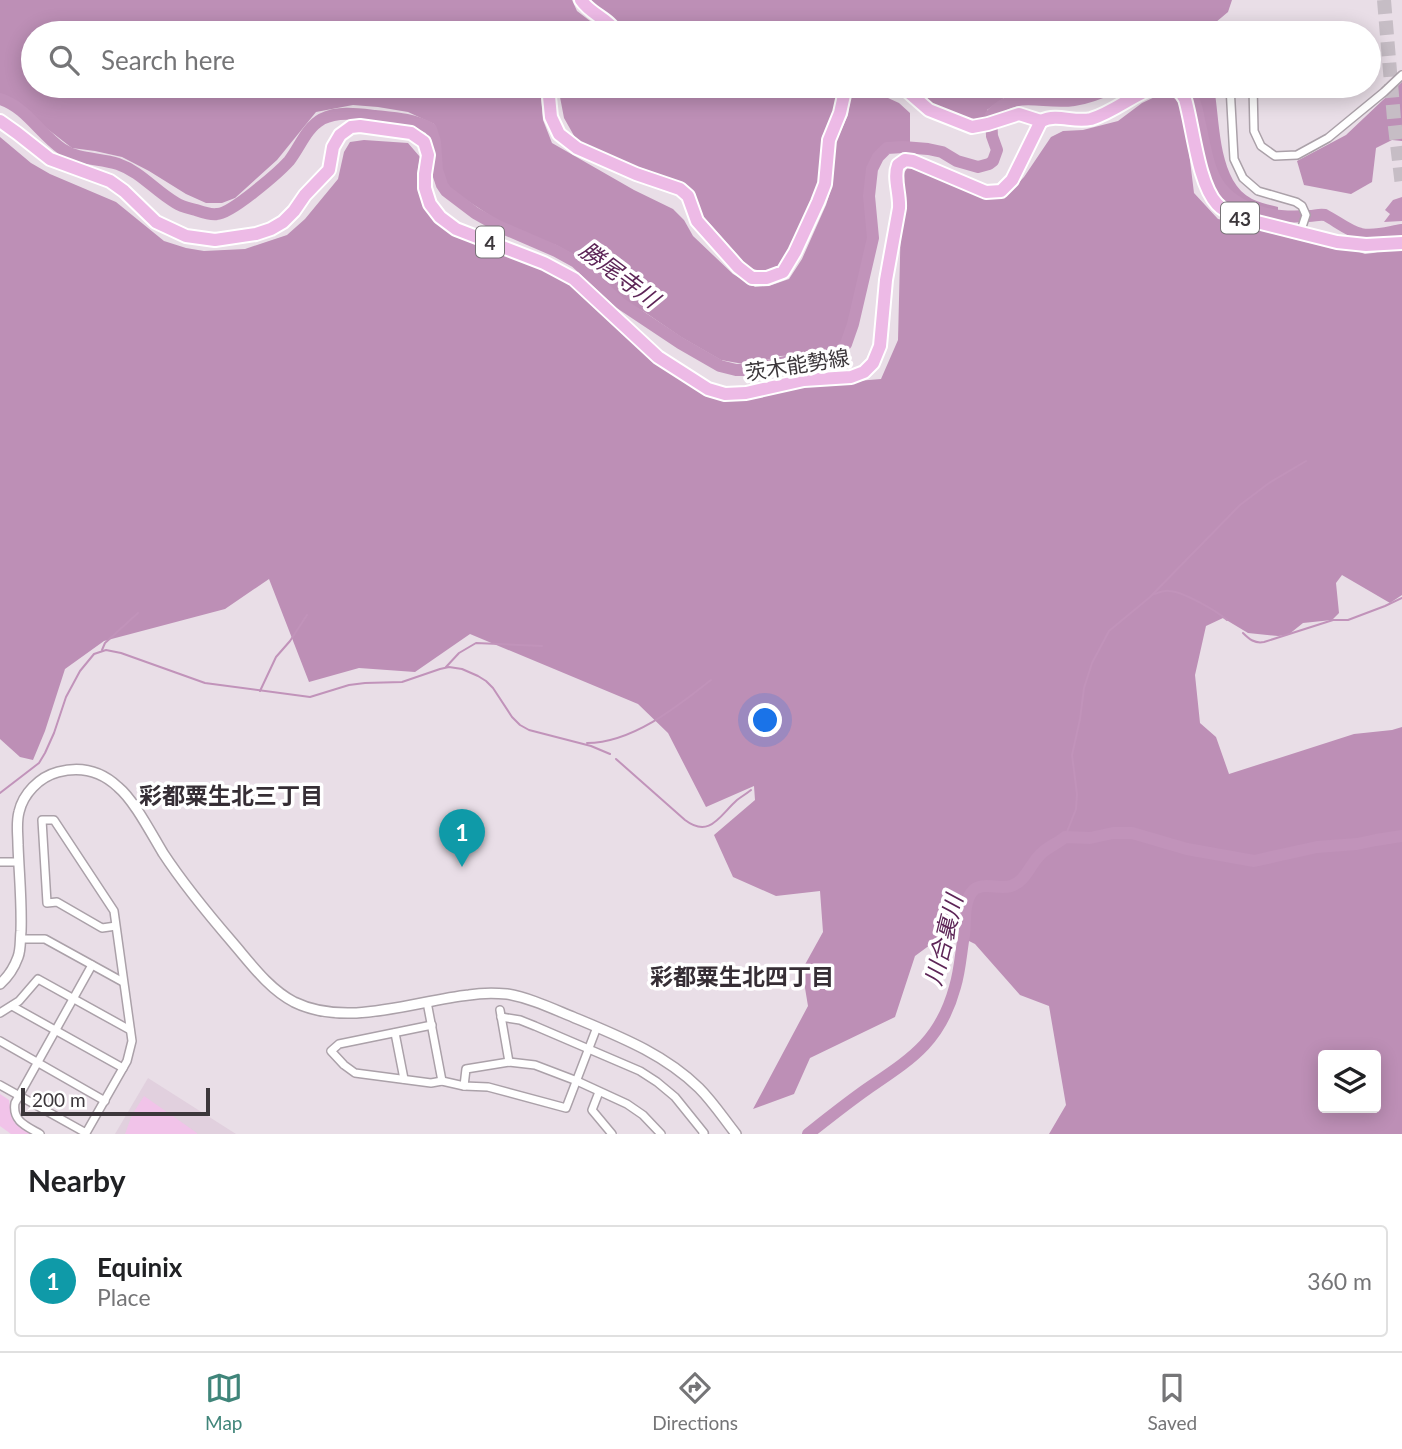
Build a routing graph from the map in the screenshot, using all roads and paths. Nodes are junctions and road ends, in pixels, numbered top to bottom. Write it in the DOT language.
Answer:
graph roads {
  1 [pos="581,0"];
  2 [pos="605,21"];
  3 [pos="1402,75"];
  4 [pos="1381,94"];
  5 [pos="549,98"];
  6 [pos="844,98"];
  7 [pos="915,98"];
  8 [pos="1131,98"];
  9 [pos="1184,98"];
  10 [pos="1231,98"];
  11 [pos="1253,98"];
  12 [pos="1377,98"];
  13 [pos="0,121"];
  14 [pos="1041,121"];
  15 [pos="1302,228"];
  16 [pos="1402,243"];
  17 [pos="19,862"];
  18 [pos="0,863"];
  19 [pos="116,926"];
  20 [pos="20,939"];
  21 [pos="92,965"];
  22 [pos="123,982"];
  23 [pos="0,984"];
  24 [pos="74,998"];
  25 [pos="427,1002"];
  26 [pos="12,1006"];
  27 [pos="0,1013"];
  28 [pos="432,1025"];
  29 [pos="597,1027"];
  30 [pos="130,1030"];
  31 [pos="56,1031"];
  32 [pos="395,1033"];
  33 [pos="0,1041"];
  34 [pos="590,1049"];
  35 [pos="38,1062"];
  36 [pos="509,1062"];
  37 [pos="123,1068"];
  38 [pos="404,1079"];
  39 [pos="442,1081"];
  40 [pos="577,1081"];
  41 [pos="0,1085"];
  42 [pos="464,1086"];
  43 [pos="599,1092"];
  44 [pos="20,1096"];
  45 [pos="105,1101"];
  46 [pos="40,1134"];
  47 [pos="612,1134"];
  48 [pos="661,1134"];
  49 [pos="703,1134"];
  50 [pos="736,1134"];
  1 -- 2 [label="main road"];
  3 -- 4 [label="street"];
  5 -- 6 [label="main road"];
  7 -- 14 [label="main road"];
  8 -- 14 [label="main road"];
  9 -- 15 [label="main road, 43"];
  10 -- 15 [label="street"];
  11 -- 12 [label="street"];
  13 -- 14 [label="main road, 茨木能勢線 / 4"];
  15 -- 16 [label="main road, 43"];
  17 -- 18 [label="street"];
  17 -- 20 [label="street"];
  17 -- 25 [label="street"];
  19 -- 19 [label="street"];
  19 -- 22 [label="street"];
  20 -- 21 [label="street"];
  20 -- 23 [label="street"];
  21 -- 22 [label="street"];
  21 -- 24 [label="street"];
  22 -- 30 [label="street"];
  24 -- 26 [label="street"];
  24 -- 30 [label="street"];
  24 -- 31 [label="street"];
  25 -- 28 [label="street"];
  25 -- 29 [label="street"];
  26 -- 27 [label="street"];
  26 -- 31 [label="street"];
  28 -- 32 [label="street"];
  28 -- 39 [label="street"];
  29 -- 34 [label="street"];
  29 -- 50 [label="street"];
  30 -- 37 [label="street"];
  31 -- 35 [label="street"];
  31 -- 37 [label="street"];
  32 -- 38 [label="street"];
  32 -- 38 [label="street"];
  33 -- 35 [label="street"];
  34 -- 36 [label="street"];
  34 -- 40 [label="street"];
  34 -- 49 [label="street"];
  35 -- 44 [label="street"];
  35 -- 45 [label="street"];
  36 -- 40 [label="street"];
  36 -- 42 [label="street"];
  37 -- 45 [label="street"];
  38 -- 39 [label="street"];
  39 -- 42 [label="street"];
  40 -- 42 [label="street"];
  40 -- 43 [label="street"];
  41 -- 44 [label="street"];
  43 -- 47 [label="street"];
  43 -- 48 [label="street"];
  44 -- 45 [label="street"];
  44 -- 46 [label="street"];
}
